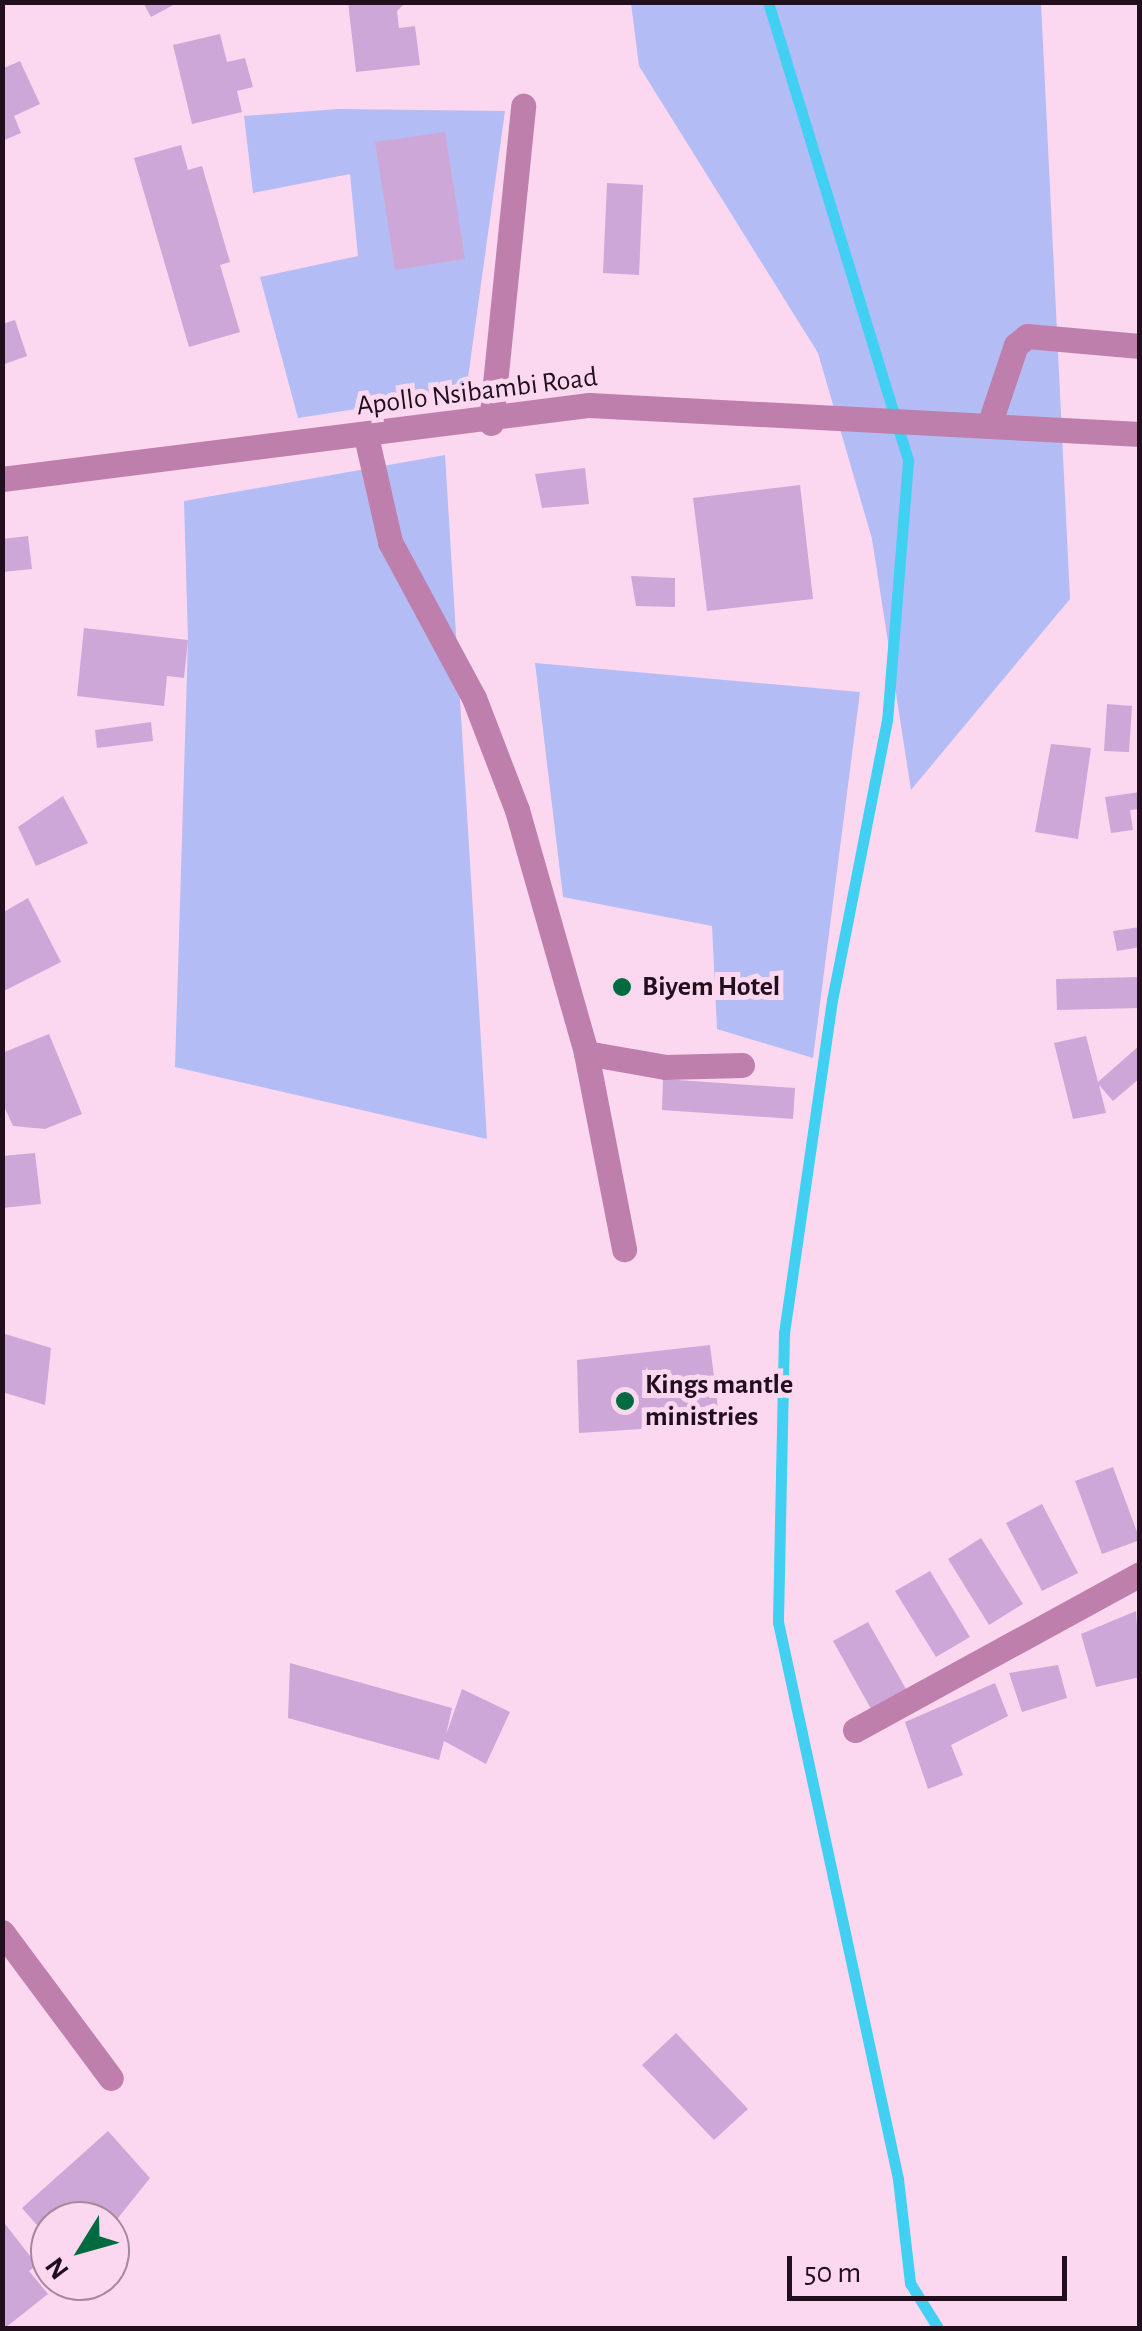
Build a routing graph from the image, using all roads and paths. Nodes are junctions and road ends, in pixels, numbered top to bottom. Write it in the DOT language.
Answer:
graph roads {
  1 [pos="523,106"];
  2 [pos="1140,346"];
  3 [pos="492,424"];
  4 [pos="989,425"];
  5 [pos="1140,434"];
  6 [pos="366,436"];
  7 [pos="2,479"];
  8 [pos="586,1053"];
  9 [pos="742,1065"];
  10 [pos="624,1249"];
  11 [pos="1140,1574"];
  12 [pos="855,1730"];
  13 [pos="2,1932"];
  14 [pos="111,2078"];
  1 -- 3 [label="street"];
  2 -- 4 [label="street"];
  3 -- 4 [label="street, Apollo Nsibambi Road"];
  3 -- 6 [label="street, Apollo Nsibambi Road"];
  4 -- 5 [label="street, Apollo Nsibambi Road"];
  6 -- 7 [label="street, Apollo Nsibambi Road"];
  6 -- 8 [label="street"];
  8 -- 9 [label="street"];
  8 -- 10 [label="street"];
  11 -- 12 [label="street"];
  13 -- 14 [label="street"];
}
